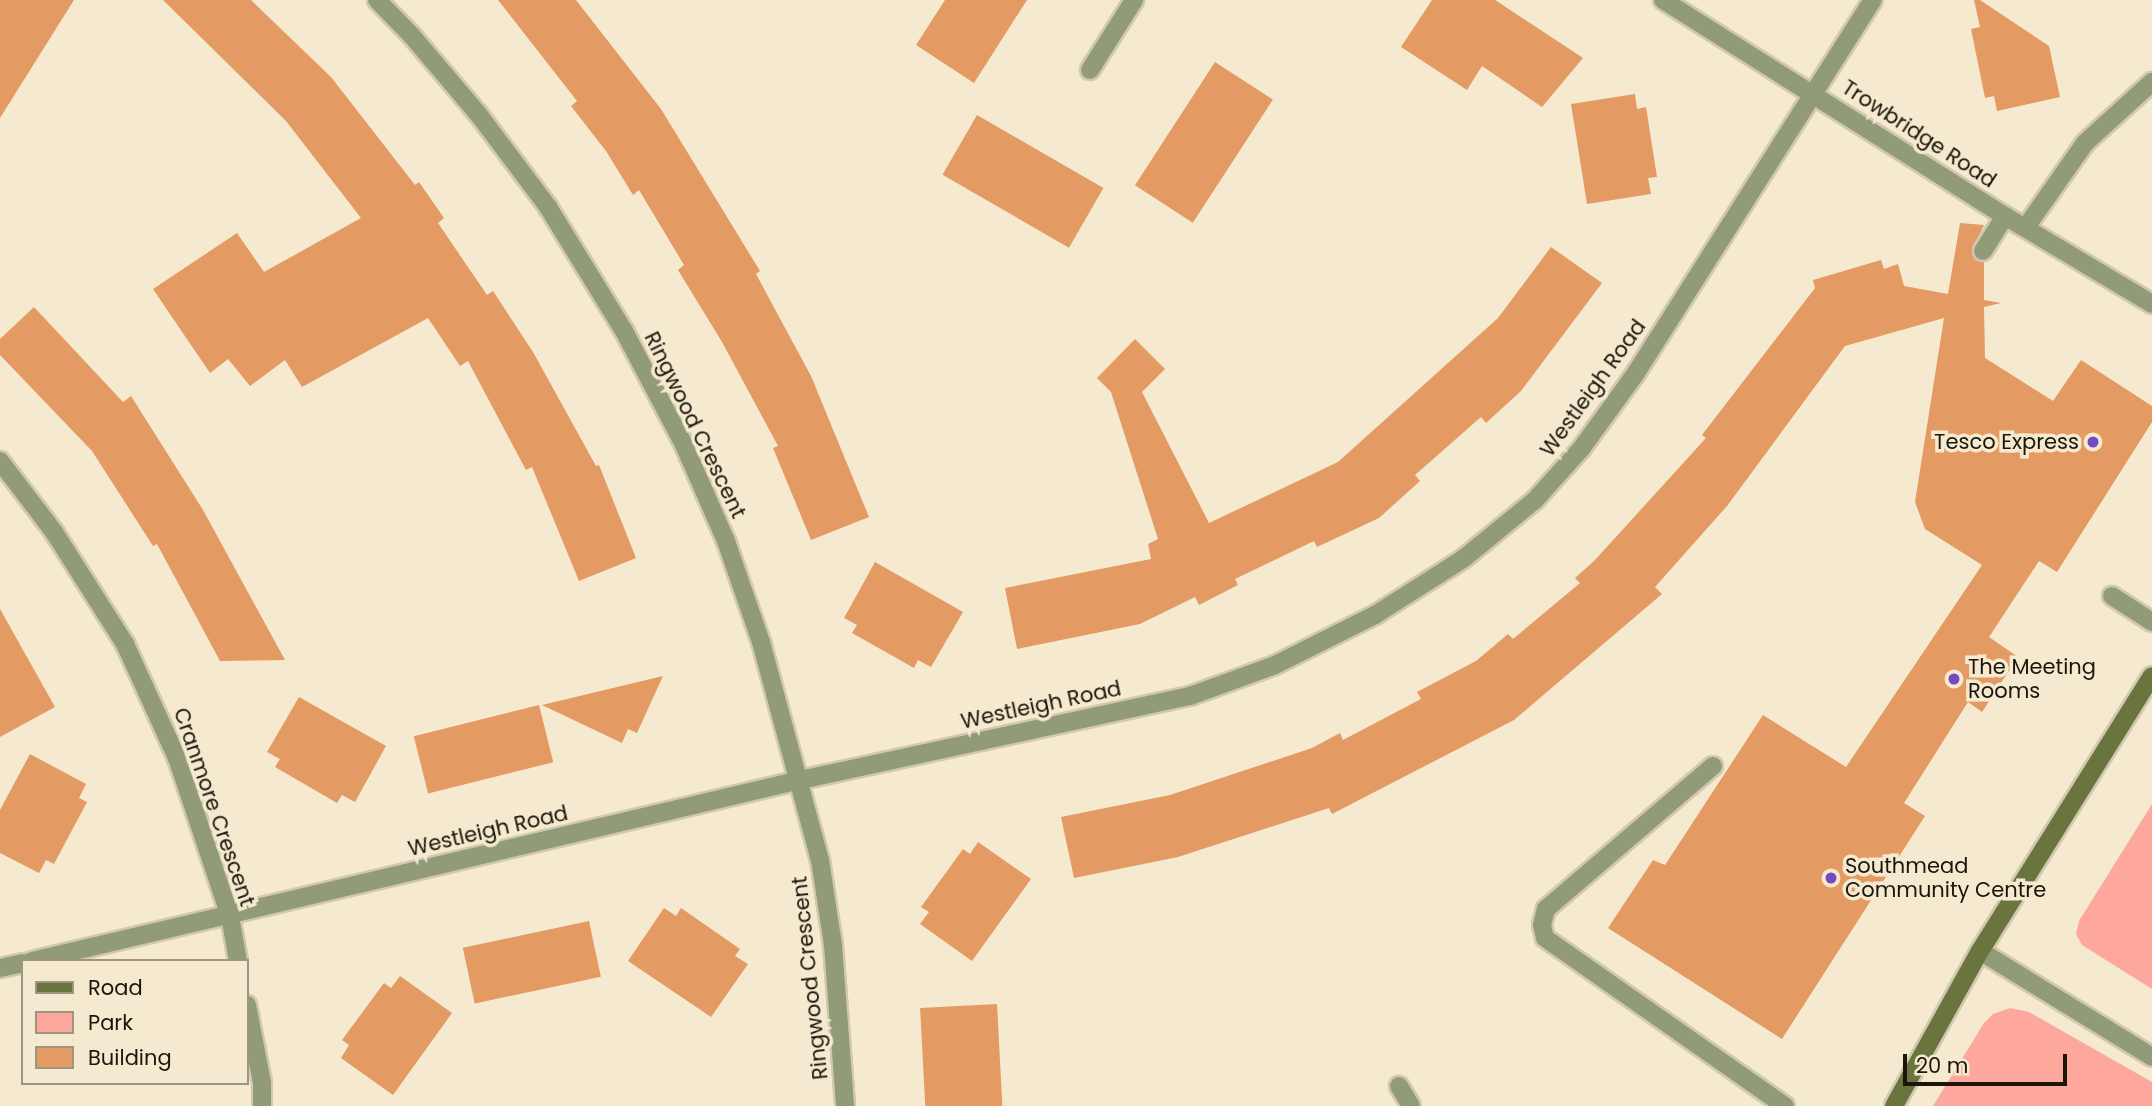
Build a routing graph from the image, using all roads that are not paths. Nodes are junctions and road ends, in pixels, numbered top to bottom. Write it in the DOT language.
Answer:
graph roads {
  1 [pos="377,0"];
  2 [pos="1134,0"];
  3 [pos="1663,0"];
  4 [pos="1873,0"];
  5 [pos="1090,70"];
  6 [pos="2152,82"];
  7 [pos="1815,93"];
  8 [pos="2005,216"];
  9 [pos="2026,228"];
  10 [pos="1983,251"];
  11 [pos="2152,304"];
  12 [pos="0,461"];
  13 [pos="2112,596"];
  14 [pos="2152,622"];
  15 [pos="2152,676"];
  16 [pos="1713,766"];
  17 [pos="796,781"];
  18 [pos="230,916"];
  19 [pos="1980,951"];
  20 [pos="41,959"];
  21 [pos="238,959"];
  22 [pos="21,963"];
  23 [pos="0,968"];
  24 [pos="248,1010"];
  25 [pos="2152,1057"];
  26 [pos="1399,1086"];
  27 [pos="262,1106"];
  28 [pos="845,1106"];
  29 [pos="1411,1106"];
  30 [pos="1785,1106"];
  31 [pos="1894,1106"];
  1 -- 17 [label="street, Ringwood Crescent"];
  2 -- 5 [label="street"];
  3 -- 7 [label="street, Trowbridge Road"];
  4 -- 7 [label="street, Westleigh Road"];
  6 -- 9 [label="street"];
  7 -- 8 [label="street, Trowbridge Road"];
  7 -- 17 [label="street, Westleigh Road"];
  8 -- 9 [label="street, Trowbridge Road"];
  8 -- 10 [label="street"];
  9 -- 11 [label="street, Trowbridge Road"];
  12 -- 18 [label="street, Cranmore Crescent"];
  13 -- 14 [label="street"];
  15 -- 19 [label="street"];
  16 -- 30 [label="street"];
  17 -- 18 [label="street, Westleigh Road"];
  17 -- 28 [label="street, Ringwood Crescent"];
  18 -- 20 [label="street, Westleigh Road"];
  18 -- 21 [label="street, Cranmore Crescent"];
  19 -- 25 [label="street"];
  19 -- 31 [label="street"];
  22 -- 23 [label="street"];
  24 -- 27 [label="street"];
  26 -- 29 [label="street"];
}
